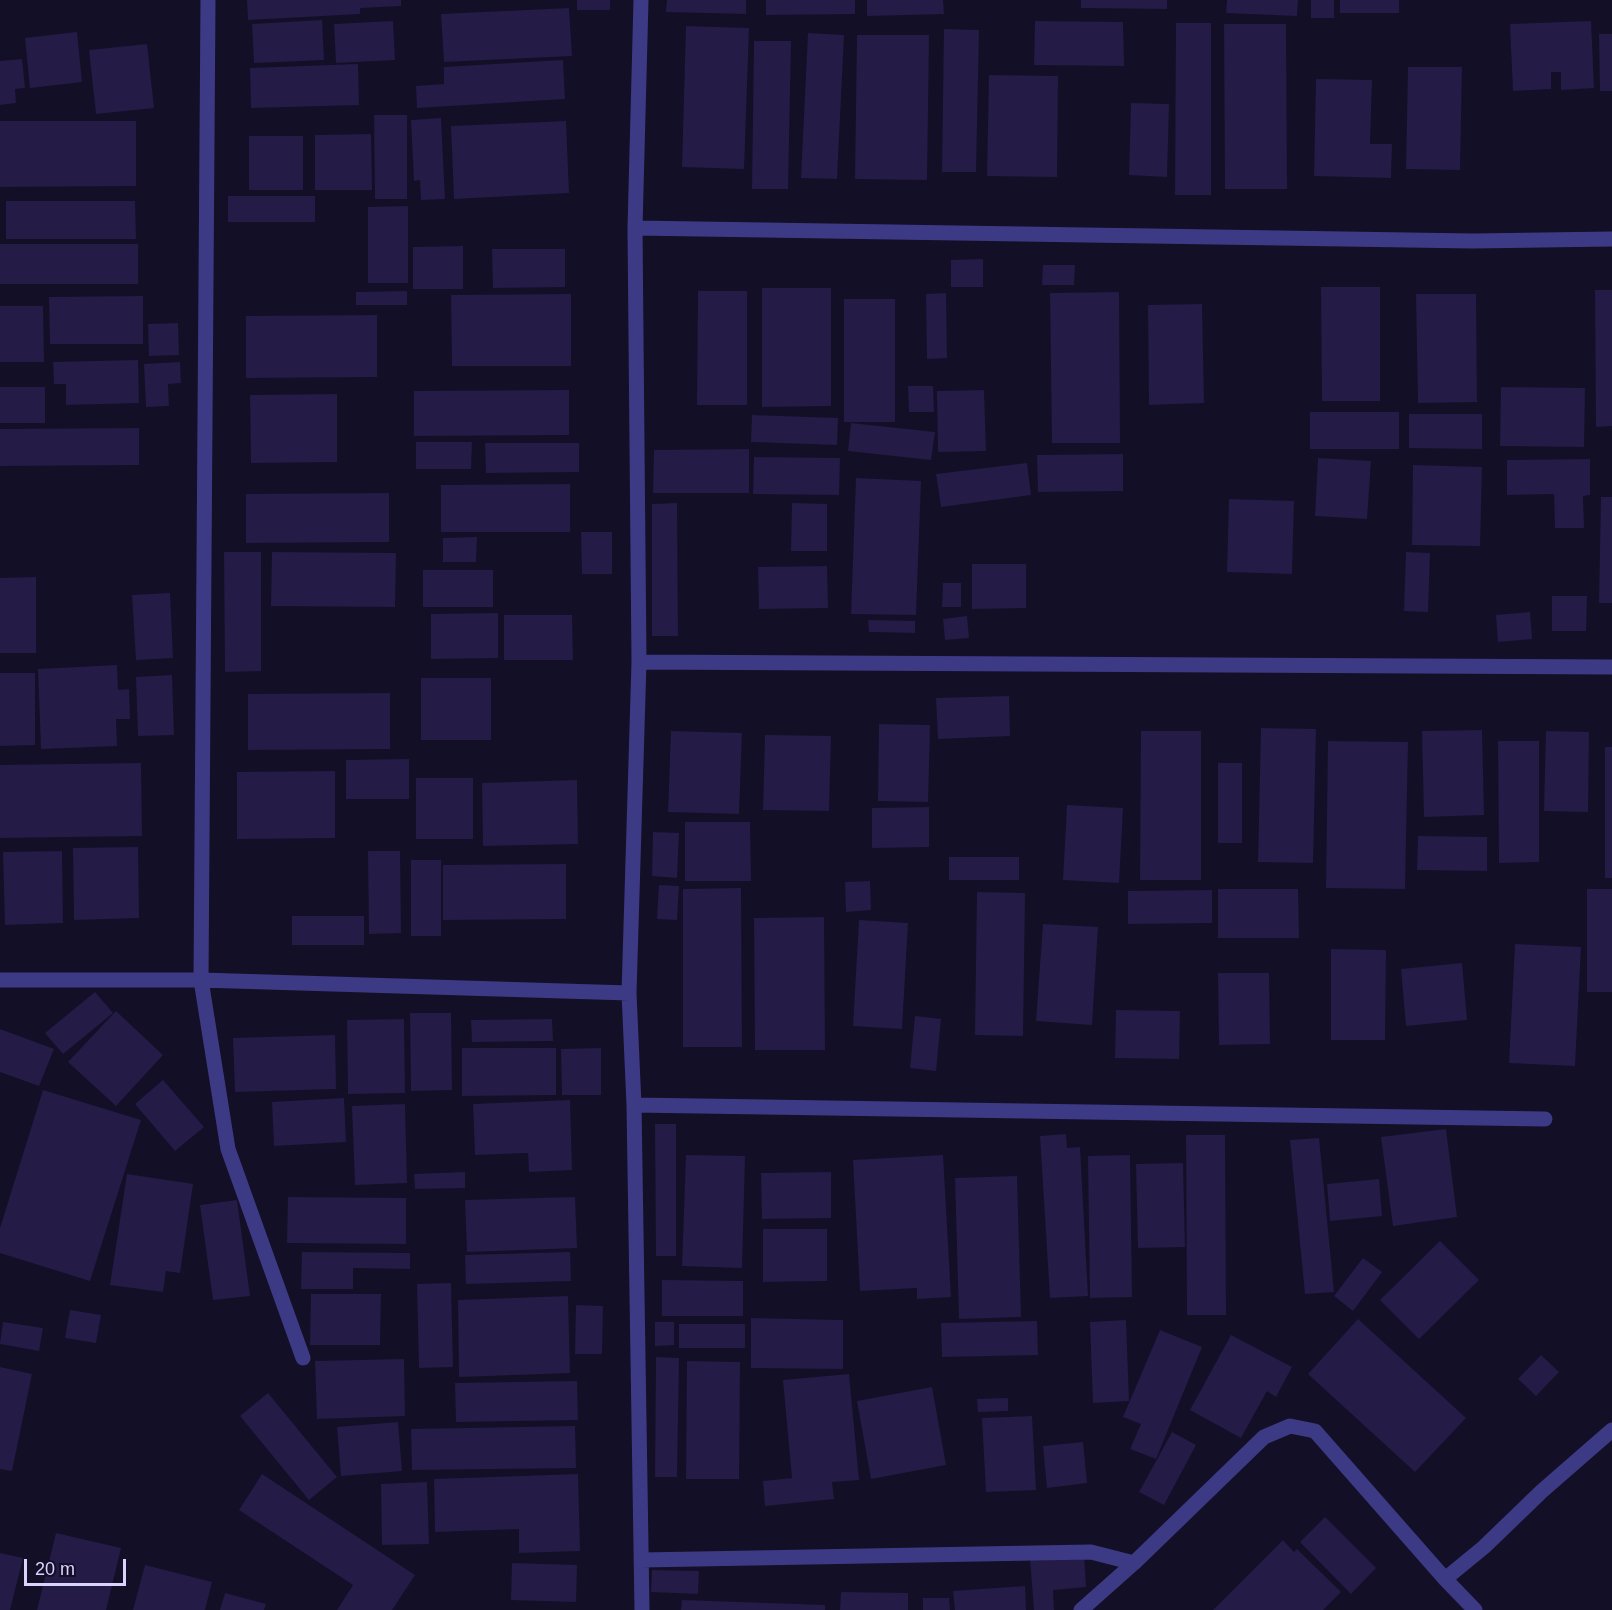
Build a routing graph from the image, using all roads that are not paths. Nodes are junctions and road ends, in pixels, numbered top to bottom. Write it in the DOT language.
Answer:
graph roads {
  1 [pos="208,0"];
  2 [pos="641,0"];
  3 [pos="635,228"];
  4 [pos="1612,239"];
  5 [pos="639,662"];
  6 [pos="1612,667"];
  7 [pos="0,980"];
  8 [pos="201,980"];
  9 [pos="629,993"];
  10 [pos="634,1105"];
  11 [pos="1545,1119"];
  12 [pos="303,1358"];
  13 [pos="1612,1430"];
  14 [pos="641,1560"];
  15 [pos="1134,1563"];
  16 [pos="1445,1579"];
  17 [pos="642,1610"];
  18 [pos="1081,1610"];
  19 [pos="1475,1610"];
  1 -- 8 [label="street"];
  2 -- 3 [label="street"];
  3 -- 4 [label="street"];
  3 -- 5 [label="street"];
  5 -- 6 [label="street"];
  5 -- 9 [label="street"];
  7 -- 8 [label="street"];
  8 -- 9 [label="street"];
  8 -- 12 [label="street"];
  9 -- 10 [label="street"];
  10 -- 11 [label="street"];
  10 -- 14 [label="street"];
  13 -- 16 [label="street"];
  14 -- 15 [label="street"];
  14 -- 17 [label="street"];
  15 -- 16 [label="street"];
  15 -- 18 [label="street"];
  16 -- 19 [label="street"];
}
